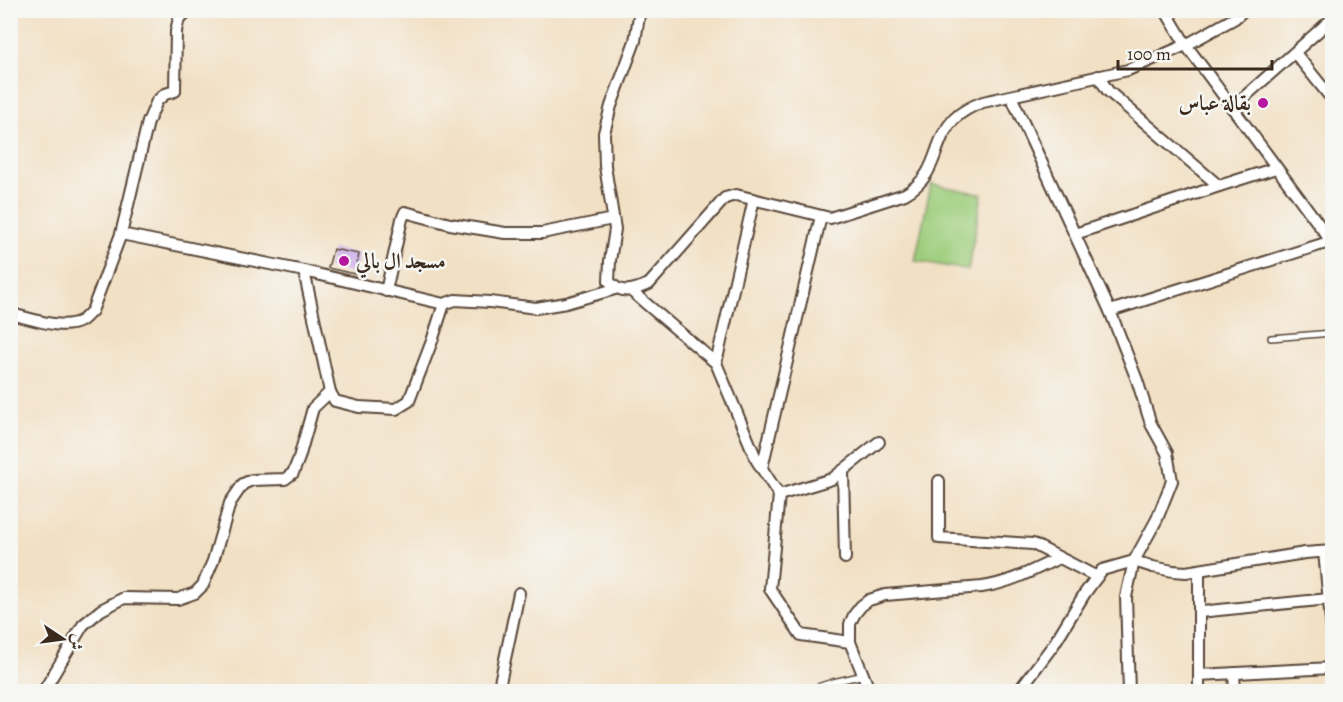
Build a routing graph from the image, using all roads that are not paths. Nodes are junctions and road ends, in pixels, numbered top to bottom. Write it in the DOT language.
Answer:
graph roads {
  1 [pos="190,10"];
  2 [pos="640,10"];
  3 [pos="1165,10"];
  4 [pos="1244,10"];
  5 [pos="1332,19"];
  6 [pos="1186,45"];
  7 [pos="1295,52"];
  8 [pos="1098,76"];
  9 [pos="1011,96"];
  10 [pos="1332,99"];
  11 [pos="1232,108"];
  12 [pos="1276,168"];
  13 [pos="1219,186"];
  14 [pos="754,199"];
  15 [pos="821,216"];
  16 [pos="613,219"];
  17 [pos="122,234"];
  18 [pos="1075,234"];
  19 [pos="1332,241"];
  20 [pos="304,271"];
  21 [pos="615,289"];
  22 [pos="630,290"];
  23 [pos="386,291"];
  24 [pos="444,304"];
  25 [pos="1110,311"];
  26 [pos="10,314"];
  27 [pos="1332,333"];
  28 [pos="1271,338"];
  29 [pos="716,363"];
  30 [pos="330,392"];
  31 [pos="879,442"];
  32 [pos="762,468"];
  33 [pos="843,471"];
  34 [pos="939,481"];
  35 [pos="779,495"];
  36 [pos="1328,551"];
  37 [pos="845,558"];
  38 [pos="1059,558"];
  39 [pos="1134,561"];
  40 [pos="1199,570"];
  41 [pos="1097,577"];
  42 [pos="519,592"];
  43 [pos="1329,599"];
  44 [pos="1199,612"];
  45 [pos="1332,631"];
  46 [pos="850,642"];
  47 [pos="1332,668"];
  48 [pos="1234,673"];
  49 [pos="864,675"];
  50 [pos="1199,675"];
  51 [pos="43,692"];
  52 [pos="498,692"];
  53 [pos="802,692"];
  54 [pos="870,692"];
  55 [pos="1018,692"];
  56 [pos="1129,692"];
  57 [pos="1199,692"];
  58 [pos="1235,692"];
  1 -- 17 [label="street"];
  2 -- 16 [label="street"];
  3 -- 6 [label="street"];
  4 -- 6 [label="street"];
  5 -- 7 [label="street"];
  6 -- 8 [label="street"];
  6 -- 11 [label="street"];
  7 -- 10 [label="street"];
  7 -- 11 [label="street"];
  8 -- 9 [label="street"];
  8 -- 13 [label="street"];
  9 -- 15 [label="street"];
  9 -- 18 [label="street"];
  11 -- 12 [label="street"];
  12 -- 13 [label="street"];
  12 -- 19 [label="street"];
  13 -- 18 [label="street"];
  14 -- 15 [label="street"];
  14 -- 22 [label="street"];
  14 -- 29 [label="street"];
  15 -- 32 [label="street"];
  16 -- 21 [label="street"];
  16 -- 23 [label="street"];
  17 -- 20 [label="street"];
  17 -- 26 [label="street"];
  18 -- 25 [label="street"];
  19 -- 25 [label="street"];
  20 -- 23 [label="street"];
  20 -- 30 [label="street"];
  21 -- 22 [label="street"];
  21 -- 24 [label="street"];
  22 -- 29 [label="street"];
  23 -- 24 [label="street"];
  24 -- 30 [label="street"];
  25 -- 39 [label="street"];
  27 -- 28 [label="lane"];
  29 -- 32 [label="street"];
  30 -- 51 [label="street"];
  31 -- 33 [label="street"];
  32 -- 35 [label="street"];
  33 -- 35 [label="street"];
  33 -- 37 [label="street"];
  34 -- 38 [label="street"];
  35 -- 46 [label="street"];
  36 -- 40 [label="street"];
  36 -- 43 [label="street"];
  38 -- 41 [label="street"];
  38 -- 46 [label="street"];
  39 -- 40 [label="street"];
  39 -- 41 [label="street"];
  39 -- 56 [label="street"];
  40 -- 44 [label="street"];
  41 -- 55 [label="street"];
  42 -- 52 [label="street"];
  43 -- 44 [label="street"];
  43 -- 45 [label="street"];
  44 -- 50 [label="street"];
  46 -- 49 [label="street"];
  47 -- 48 [label="street"];
  48 -- 50 [label="street"];
  48 -- 58 [label="street"];
  49 -- 53 [label="lane"];
  49 -- 54 [label="street"];
  50 -- 57 [label="street"];
}
